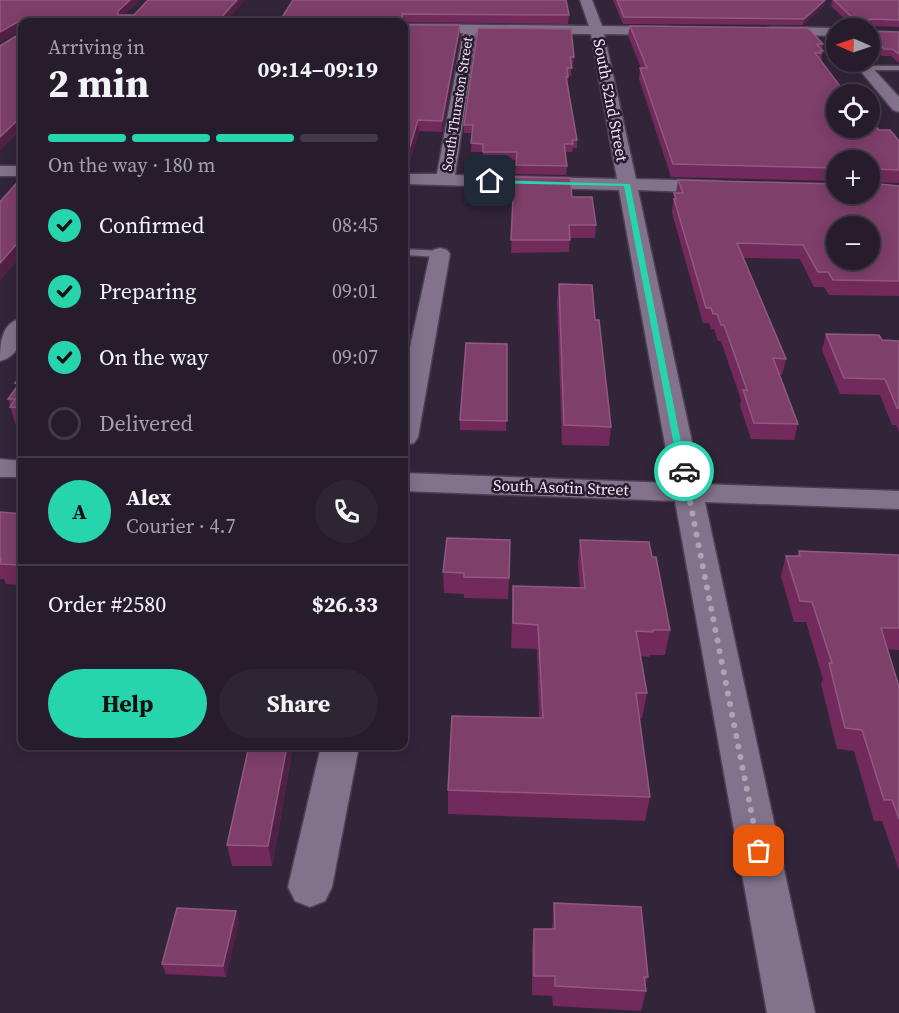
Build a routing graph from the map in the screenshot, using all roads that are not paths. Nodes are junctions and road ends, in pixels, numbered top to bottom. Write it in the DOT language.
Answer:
graph roads {
  1 [pos="586,0"];
  2 [pos="408,28"];
  3 [pos="470,29"];
  4 [pos="597,30"];
  5 [pos="680,31"];
  6 [pos="763,31"];
  7 [pos="826,33"];
  8 [pos="880,66"];
  9 [pos="899,68"];
  10 [pos="869,72"];
  11 [pos="899,107"];
  12 [pos="0,171"];
  13 [pos="18,171"];
  14 [pos="408,179"];
  15 [pos="445,180"];
  16 [pos="627,184"];
  17 [pos="732,187"];
  18 [pos="408,252"];
  19 [pos="440,254"];
  20 [pos="18,330"];
  21 [pos="0,354"];
  22 [pos="408,417"];
  23 [pos="0,468"];
  24 [pos="18,469"];
  25 [pos="408,482"];
  26 [pos="688,492"];
  27 [pos="899,500"];
  28 [pos="339,750"];
  29 [pos="310,887"];
  30 [pos="791,1013"];
  1 -- 4 [label="street, South 52nd Street"];
  2 -- 3 [label="street"];
  3 -- 4 [label="street"];
  3 -- 15 [label="street, South Thurston Street"];
  4 -- 5 [label="street"];
  4 -- 16 [label="street, South 52nd Street"];
  6 -- 7 [label="street"];
  8 -- 9 [label="lane"];
  10 -- 11 [label="street"];
  12 -- 13 [label="street"];
  14 -- 15 [label="street"];
  15 -- 16 [label="street"];
  16 -- 17 [label="street"];
  16 -- 26 [label="street, South 52nd Street"];
  18 -- 19 [label="lane"];
  19 -- 22 [label="street"];
  20 -- 21 [label="street"];
  23 -- 24 [label="street"];
  25 -- 26 [label="street, South Asotin Street"];
  26 -- 27 [label="street, South Asotin Street"];
  26 -- 30 [label="street, South 52nd Street"];
  28 -- 29 [label="street"];
}
